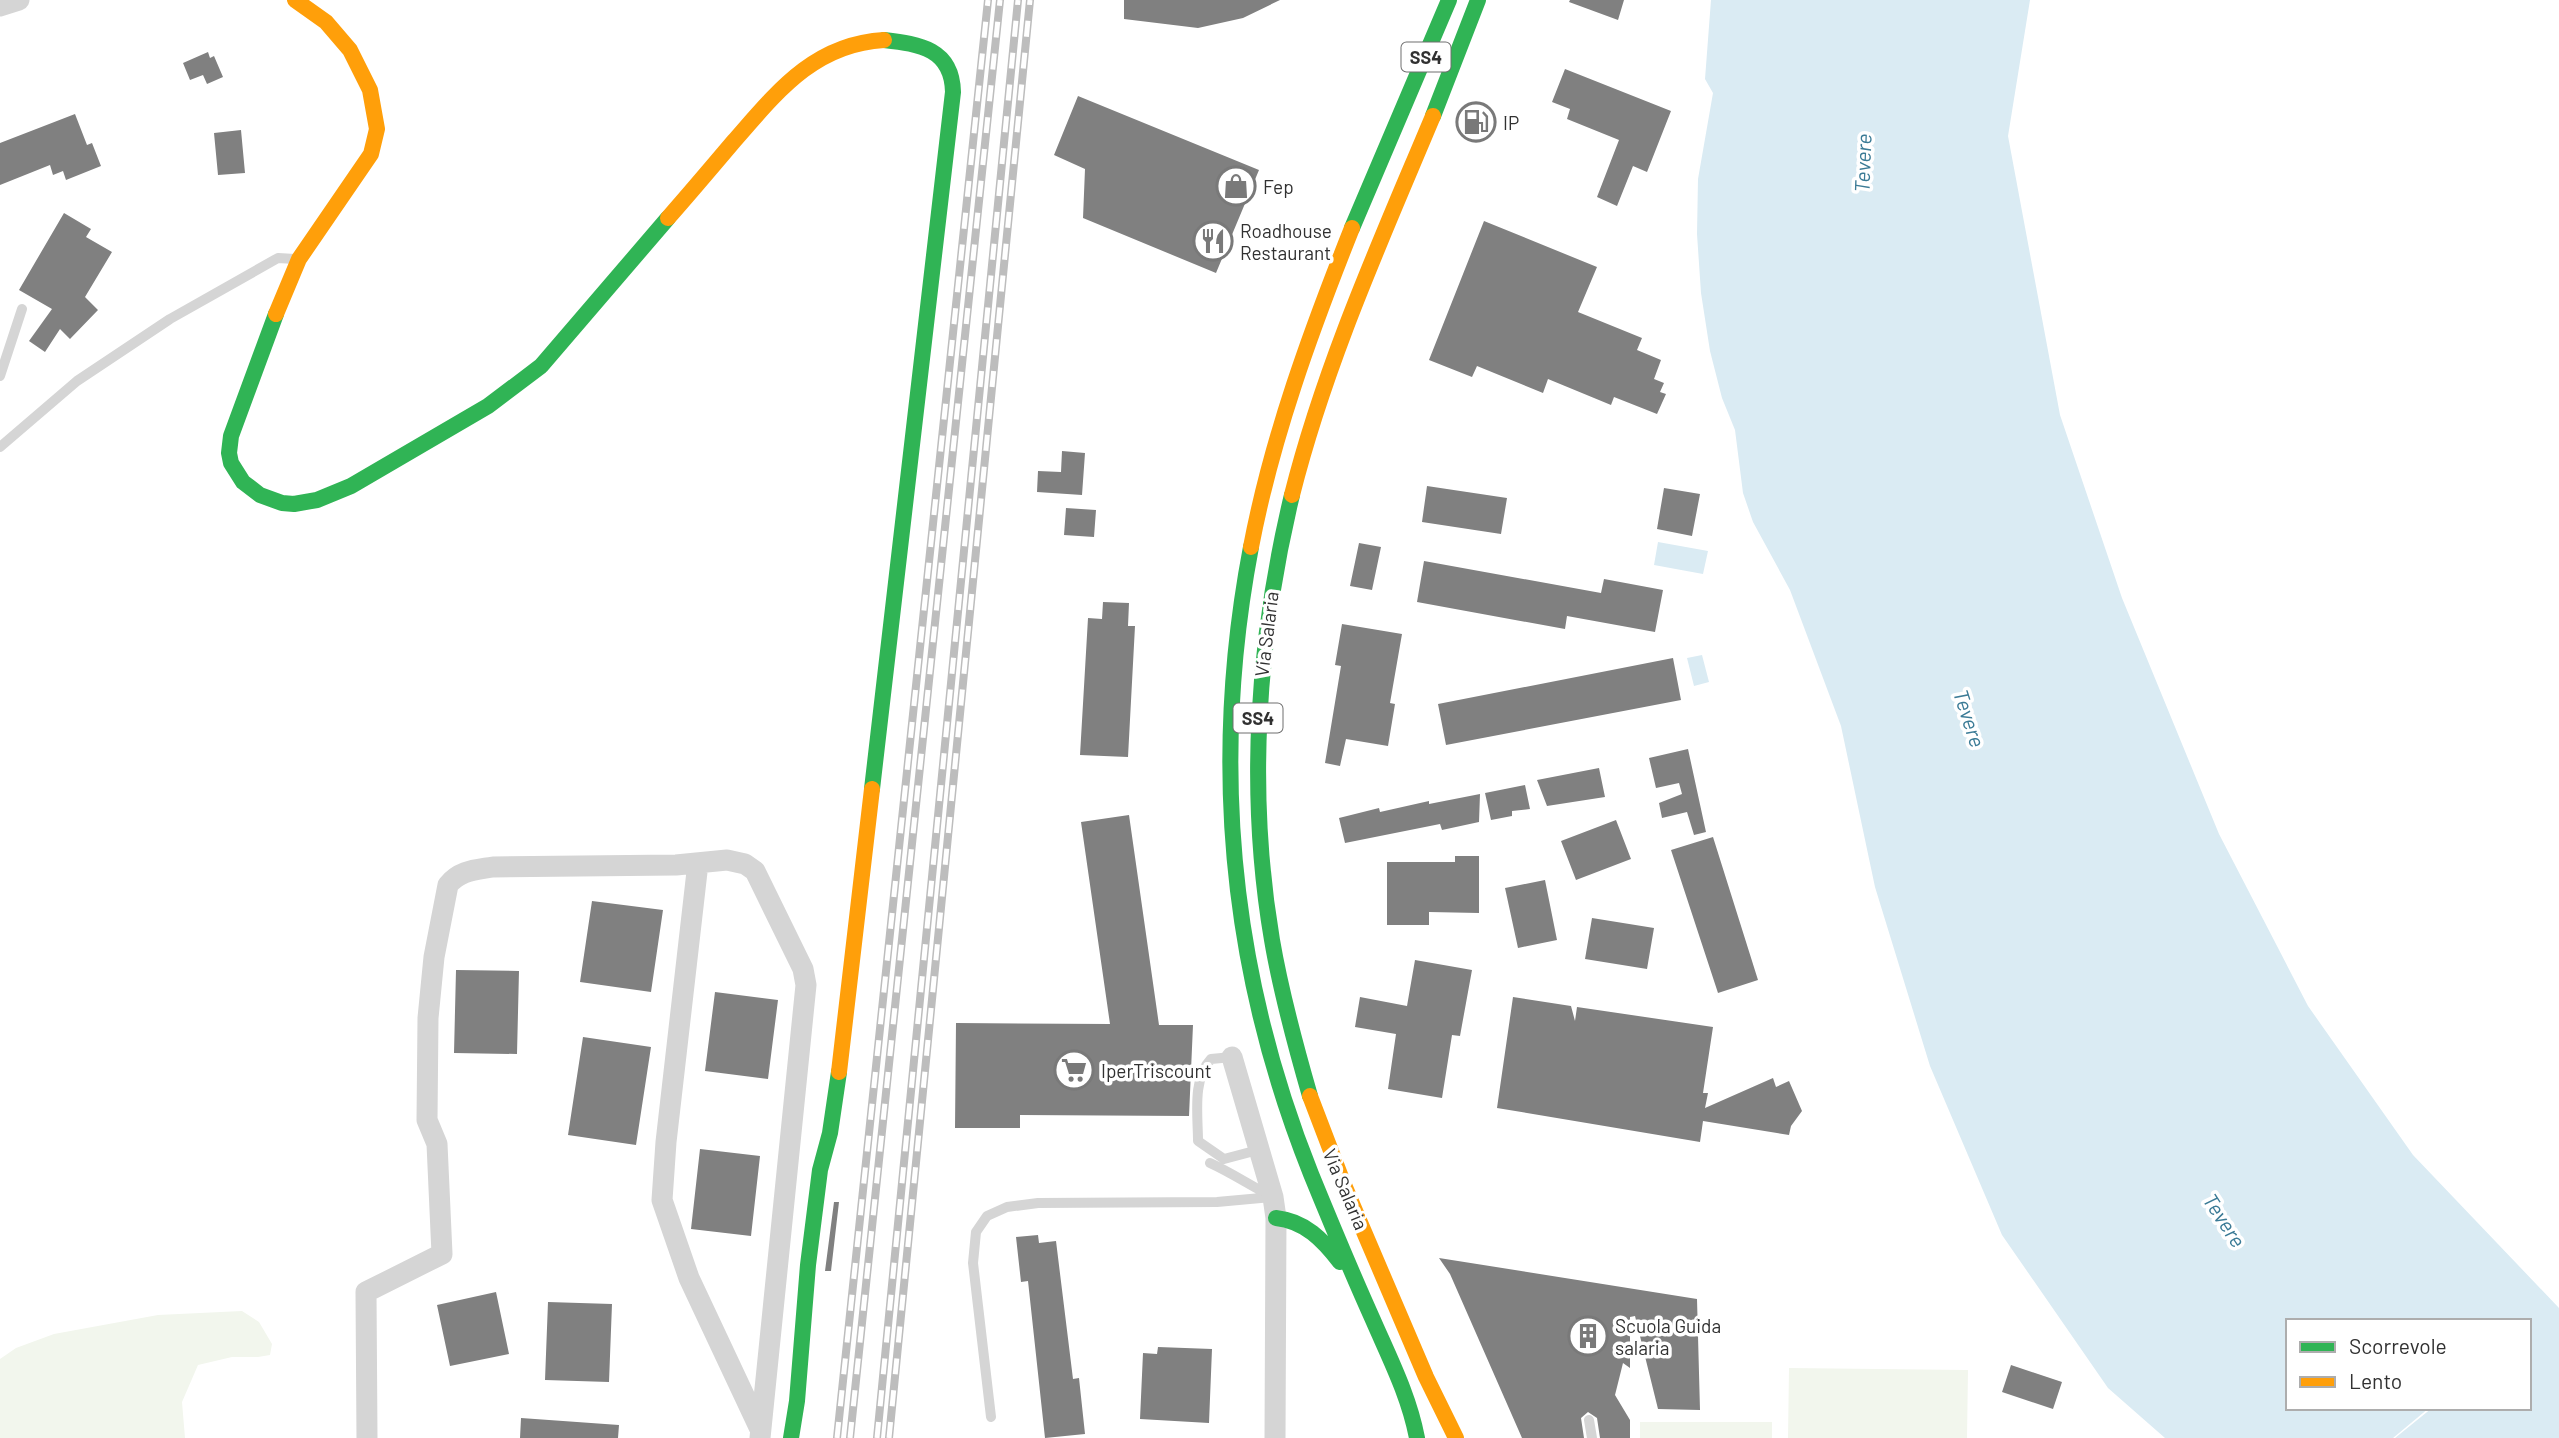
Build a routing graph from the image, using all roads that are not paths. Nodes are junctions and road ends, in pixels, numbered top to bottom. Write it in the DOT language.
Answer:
graph roads {
  1 [pos="19,0"];
  2 [pos="295,0"];
  3 [pos="1450,0"];
  4 [pos="1478,0"];
  5 [pos="0,6"];
  6 [pos="1417,38"];
  7 [pos="1400,113"];
  8 [pos="298,259"];
  9 [pos="22,309"];
  10 [pos="0,376"];
  11 [pos="0,447"];
  12 [pos="698,863"];
  13 [pos="1232,1057"];
  14 [pos="1258,1150"];
  15 [pos="1224,1159"];
  16 [pos="1274,1207"];
  17 [pos="1359,1287"];
  18 [pos="991,1417"];
  19 [pos="1589,1420"];
  20 [pos="760,1433"];
  21 [pos="368,1438"];
  22 [pos="791,1438"];
  23 [pos="1275,1438"];
  24 [pos="1417,1438"];
  25 [pos="1456,1438"];
  26 [pos="1592,1438"];
  1 -- 5 [label="street"];
  2 -- 8 [label="main road"];
  3 -- 7 [label="main road, Via Salaria / SS4"];
  4 -- 25 [label="main road, Via Salaria / SS4"];
  6 -- 7 [label="main road"];
  7 -- 17 [label="main road, Via Salaria / SS4"];
  8 -- 11 [label="lane"];
  8 -- 22 [label="main road"];
  9 -- 10 [label="lane"];
  12 -- 20 [label="street"];
  12 -- 20 [label="street"];
  12 -- 21 [label="street"];
  13 -- 14 [label="street"];
  13 -- 15 [label="lane"];
  14 -- 15 [label="lane"];
  14 -- 16 [label="street"];
  15 -- 16 [label="lane"];
  16 -- 17 [label="main road"];
  16 -- 18 [label="lane"];
  16 -- 23 [label="street"];
  17 -- 24 [label="main road, Via Salaria / SS4"];
  19 -- 26 [label="lane"];
}
